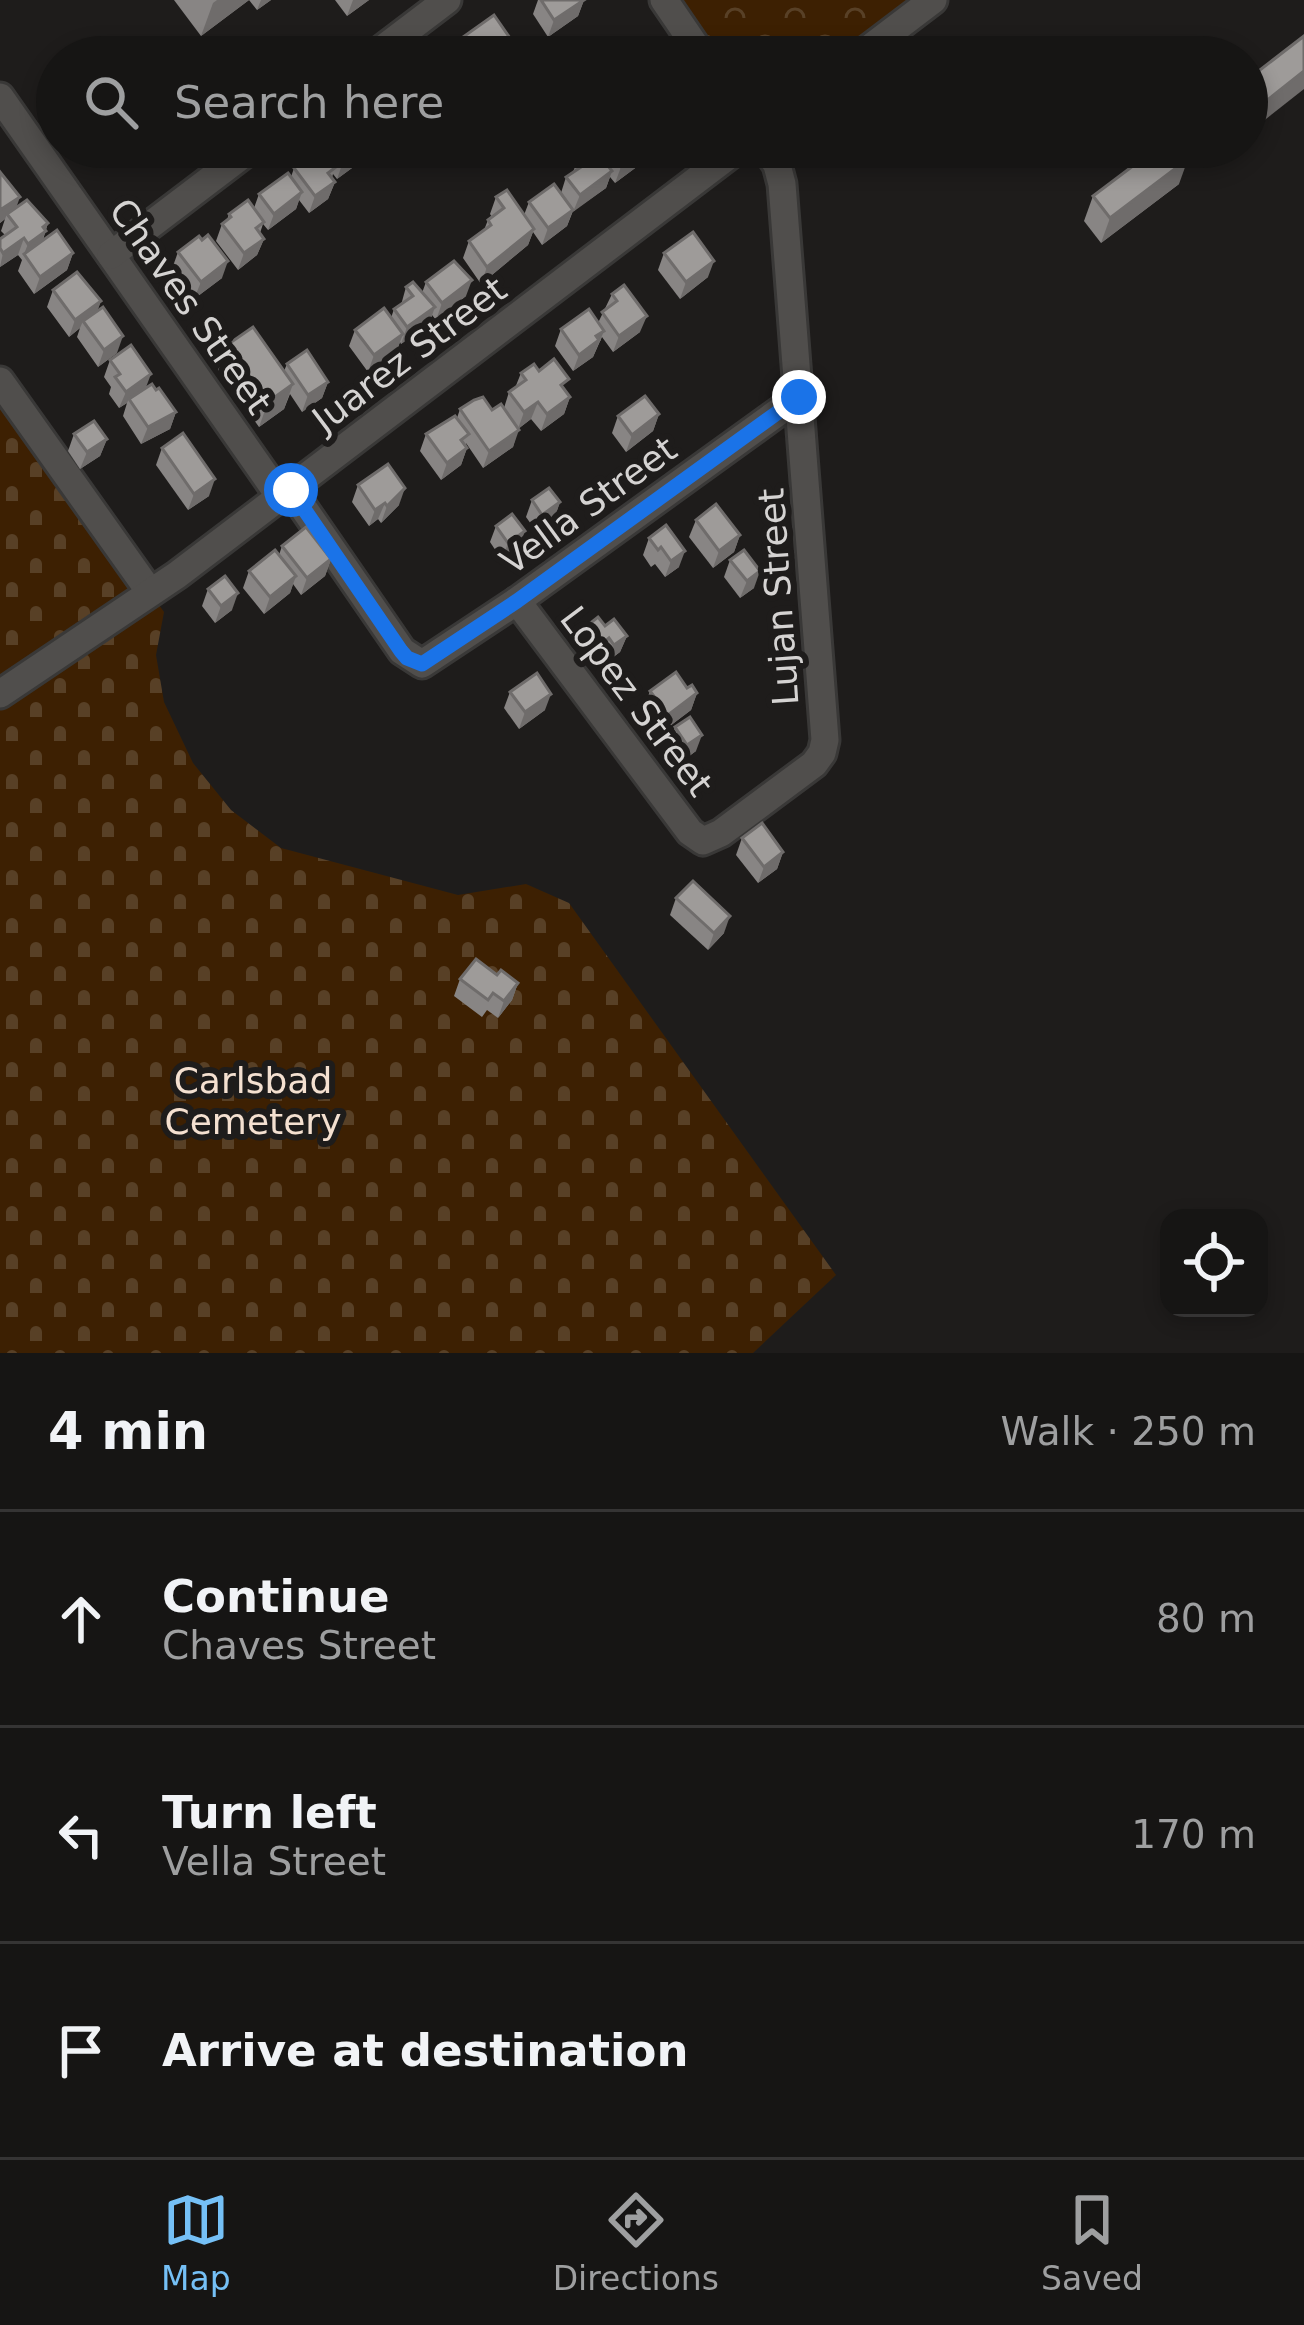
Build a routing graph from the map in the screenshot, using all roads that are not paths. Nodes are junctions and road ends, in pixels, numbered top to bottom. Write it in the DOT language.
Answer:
graph roads {
  1 [pos="447,0"];
  2 [pos="664,0"];
  3 [pos="933,0"];
  4 [pos="400,36"];
  5 [pos="689,36"];
  6 [pos="886,36"];
  7 [pos="0,98"];
  8 [pos="36,149"];
  9 [pos="49,168"];
  10 [pos="225,168"];
  11 [pos="713,168"];
  12 [pos="778,168"];
  13 [pos="111,255"];
  14 [pos="0,381"];
  15 [pos="799,397"];
  16 [pos="286,494"];
  17 [pos="150,592"];
  18 [pos="517,601"];
  19 [pos="416,663"];
  20 [pos="0,694"];
  21 [pos="703,841"];
  1 -- 4 [label="street"];
  2 -- 5 [label="street"];
  3 -- 6 [label="street"];
  7 -- 8 [label="street, Chaves Street"];
  9 -- 13 [label="street, Chaves Street"];
  10 -- 13 [label="street"];
  11 -- 16 [label="street, Juarez Street"];
  12 -- 15 [label="street, Lujan Street"];
  13 -- 16 [label="street, Chaves Street"];
  14 -- 17 [label="street"];
  15 -- 18 [label="street, Vella Street"];
  15 -- 21 [label="street, Lujan Street"];
  16 -- 17 [label="street, Juarez Street"];
  16 -- 19 [label="street, Chaves Street"];
  17 -- 20 [label="street, Juarez Street"];
  18 -- 19 [label="street, Vella Street"];
  18 -- 21 [label="street, Lopez Street"];
}
